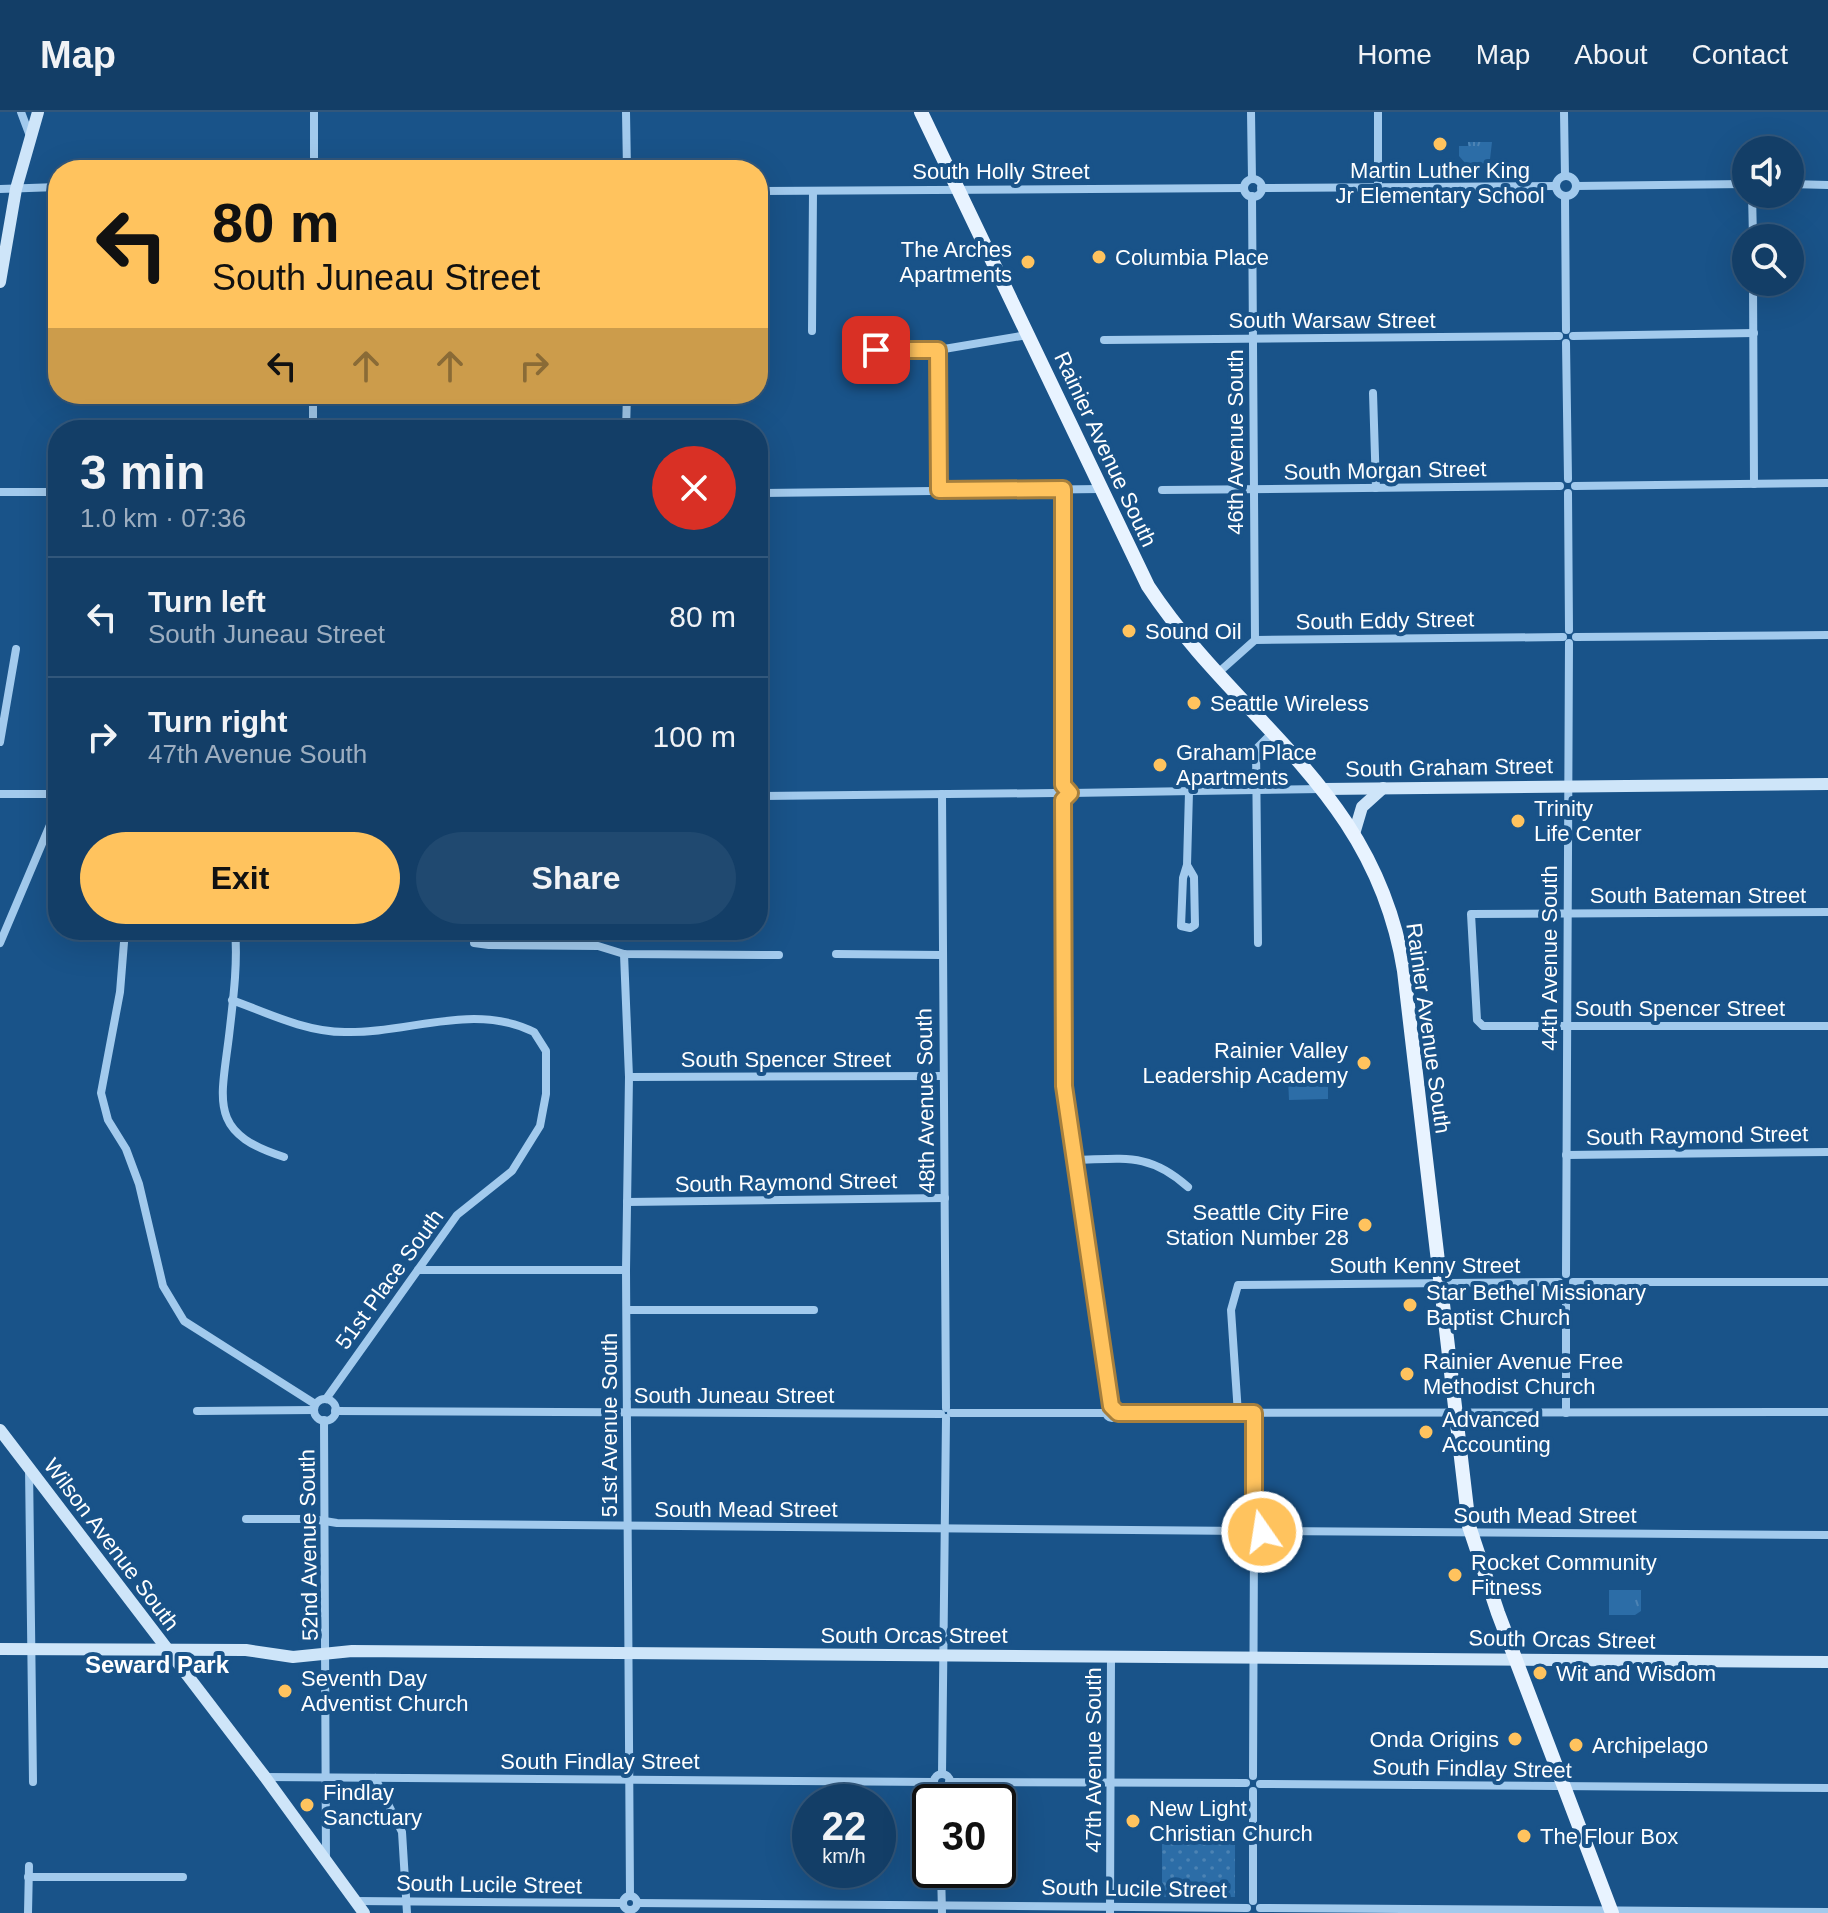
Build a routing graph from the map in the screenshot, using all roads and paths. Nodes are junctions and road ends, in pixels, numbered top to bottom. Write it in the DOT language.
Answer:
graph roads {
  1 [pos="21,112"];
  2 [pos="38,112"];
  3 [pos="314,112"];
  4 [pos="626,112"];
  5 [pos="921,112"];
  6 [pos="1251,112"];
  7 [pos="1378,112"];
  8 [pos="1564,112"];
  9 [pos="30,136"];
  10 [pos="314,160"];
  11 [pos="627,160"];
  12 [pos="1565,176"];
  13 [pos="1252,179"];
  14 [pos="1732,184"];
  15 [pos="1804,184"];
  16 [pos="1828,185"];
  17 [pos="1556,186"];
  18 [pos="1576,186"];
  19 [pos="48,187"];
  20 [pos="1378,187"];
  21 [pos="1244,188"];
  22 [pos="1261,188"];
  23 [pos="0,189"];
  24 [pos="16,189"];
  25 [pos="957,189"];
  26 [pos="768,191"];
  27 [pos="813,191"];
  28 [pos="1252,196"];
  29 [pos="1565,196"];
  30 [pos="0,282"];
  31 [pos="1753,296"];
  32 [pos="812,331"];
  33 [pos="1754,333"];
  34 [pos="1027,335"];
  35 [pos="1566,336"];
  36 [pos="1252,339"];
  37 [pos="1104,340"];
  38 [pos="876,350"];
  39 [pos="938,350"];
  40 [pos="1373,393"];
  41 [pos="1828,483"];
  42 [pos="1754,484"];
  43 [pos="1570,486"];
  44 [pos="1376,488"];
  45 [pos="1063,489"];
  46 [pos="1100,489"];
  47 [pos="1254,489"];
  48 [pos="939,490"];
  49 [pos="1162,490"];
  50 [pos="0,492"];
  51 [pos="48,492"];
  52 [pos="768,493"];
  53 [pos="1828,635"];
  54 [pos="1569,637"];
  55 [pos="1255,640"];
  56 [pos="16,649"];
  57 [pos="1219,672"];
  58 [pos="1274,731"];
  59 [pos="0,742"];
  60 [pos="1828,784"];
  61 [pos="1568,785"];
  62 [pos="1383,788"];
  63 [pos="1323,789"];
  64 [pos="1257,791"];
  65 [pos="1189,792"];
  66 [pos="0,794"];
  67 [pos="48,794"];
  68 [pos="942,794"];
  69 [pos="1063,795"];
  70 [pos="768,796"];
  71 [pos="48,830"];
  72 [pos="1354,834"];
  73 [pos="1187,865"];
  74 [pos="1828,912"];
  75 [pos="1567,913"];
  76 [pos="124,940"];
  77 [pos="235,940"];
  78 [pos="474,940"];
  79 [pos="0,943"];
  80 [pos="1258,943"];
  81 [pos="624,954"];
  82 [pos="836,954"];
  83 [pos="779,955"];
  84 [pos="941,955"];
  85 [pos="232,1000"];
  86 [pos="1483,1026"];
  87 [pos="1567,1026"];
  88 [pos="1828,1026"];
  89 [pos="943,1076"];
  90 [pos="629,1077"];
  91 [pos="1828,1152"];
  92 [pos="1566,1155"];
  93 [pos="284,1157"];
  94 [pos="1075,1160"];
  95 [pos="1188,1187"];
  96 [pos="945,1198"];
  97 [pos="627,1202"];
  98 [pos="418,1270"];
  99 [pos="626,1270"];
  100 [pos="1440,1282"];
  101 [pos="1828,1282"];
  102 [pos="1566,1284"];
  103 [pos="627,1310"];
  104 [pos="814,1310"];
  105 [pos="326,1399"];
  106 [pos="314,1407"];
  107 [pos="197,1411"];
  108 [pos="335,1411"];
  109 [pos="1112,1411"];
  110 [pos="1828,1412"];
  111 [pos="627,1413"];
  112 [pos="946,1413"];
  113 [pos="1254,1413"];
  114 [pos="1566,1413"];
  115 [pos="1238,1414"];
  116 [pos="1453,1414"];
  117 [pos="324,1420"];
  118 [pos="0,1430"];
  119 [pos="29,1467"];
  120 [pos="246,1519"];
  121 [pos="325,1521"];
  122 [pos="627,1526"];
  123 [pos="946,1528"];
  124 [pos="1252,1531"];
  125 [pos="1471,1532"];
  126 [pos="1828,1535"];
  127 [pos="0,1649"];
  128 [pos="32,1649"];
  129 [pos="168,1650"];
  130 [pos="327,1653"];
  131 [pos="628,1653"];
  132 [pos="942,1655"];
  133 [pos="1111,1656"];
  134 [pos="1253,1656"];
  135 [pos="1515,1659"];
  136 [pos="1828,1662"];
  137 [pos="942,1774"];
  138 [pos="265,1777"];
  139 [pos="326,1777"];
  140 [pos="375,1778"];
  141 [pos="629,1779"];
  142 [pos="1249,1780"];
  143 [pos="33,1782"];
  144 [pos="934,1782"];
  145 [pos="949,1782"];
  146 [pos="1111,1782"];
  147 [pos="936,1784"];
  148 [pos="1563,1786"];
  149 [pos="1257,1787"];
  150 [pos="1828,1788"];
  151 [pos="326,1861"];
  152 [pos="29,1866"];
  153 [pos="28,1877"];
  154 [pos="183,1877"];
  155 [pos="941,1888"];
  156 [pos="630,1900"];
  157 [pos="355,1901"];
  158 [pos="407,1901"];
  159 [pos="942,1909"];
  160 [pos="1110,1909"];
  161 [pos="1253,1909"];
  162 [pos="629,1912"];
  163 [pos="1611,1912"];
  164 [pos="1828,1912"];
  165 [pos="28,1913"];
  166 [pos="364,1913"];
  167 [pos="407,1913"];
  1 -- 9 [label="street"];
  2 -- 9 [label="street"];
  3 -- 10 [label="street"];
  4 -- 11 [label="street"];
  5 -- 25 [label="main road, Rainier Avenue South"];
  6 -- 13 [label="street"];
  7 -- 20 [label="street"];
  8 -- 12 [label="street"];
  9 -- 24 [label="street"];
  12 -- 17 [label="street"];
  12 -- 18 [label="street"];
  13 -- 21 [label="street"];
  13 -- 22 [label="street"];
  14 -- 18 [label="street"];
  15 -- 16 [label="street"];
  17 -- 20 [label="street"];
  17 -- 29 [label="street"];
  18 -- 29 [label="street"];
  19 -- 24 [label="street"];
  20 -- 22 [label="street"];
  21 -- 25 [label="street, South Holly Street"];
  21 -- 28 [label="street"];
  22 -- 28 [label="street"];
  23 -- 24 [label="street"];
  24 -- 30 [label="street"];
  25 -- 27 [label="street, South Holly Street"];
  25 -- 34 [label="main road, Rainier Avenue South"];
  26 -- 27 [label="street, South Holly Street"];
  27 -- 32 [label="street"];
  28 -- 36 [label="street, 46th Avenue South"];
  29 -- 35 [label="street, 44th Avenue South"];
  31 -- 33 [label="street"];
  33 -- 35 [label="street, South Warsaw Street"];
  33 -- 42 [label="street"];
  34 -- 39 [label="street"];
  34 -- 46 [label="main road, Rainier Avenue South"];
  35 -- 36 [label="street, South Warsaw Street"];
  35 -- 43 [label="street, 44th Avenue South"];
  36 -- 37 [label="street, South Warsaw Street"];
  36 -- 47 [label="street, 46th Avenue South"];
  38 -- 39 [label="street"];
  39 -- 48 [label="street"];
  40 -- 44 [label="street"];
  41 -- 42 [label="street"];
  42 -- 43 [label="street"];
  43 -- 44 [label="street, South Morgan Street"];
  43 -- 54 [label="street, 44th Avenue South"];
  44 -- 47 [label="street, South Morgan Street"];
  45 -- 46 [label="street"];
  45 -- 48 [label="street"];
  45 -- 69 [label="street"];
  46 -- 57 [label="main road, Rainier Avenue South"];
  47 -- 49 [label="street, South Morgan Street"];
  47 -- 55 [label="street, 46th Avenue South"];
  48 -- 52 [label="street"];
  50 -- 51 [label="street"];
  53 -- 54 [label="street, South Eddy Street"];
  54 -- 55 [label="street, South Eddy Street"];
  54 -- 61 [label="street, 44th Avenue South"];
  55 -- 57 [label="street"];
  56 -- 59 [label="street"];
  57 -- 58 [label="main road, Rainier Avenue South"];
  58 -- 63 [label="main road, Rainier Avenue South"];
  58 -- 64 [label="street"];
  60 -- 61 [label="street, South Graham Street"];
  61 -- 62 [label="street, South Graham Street"];
  61 -- 75 [label="street, 44th Avenue South"];
  62 -- 63 [label="street, South Graham Street"];
  62 -- 72 [label="street"];
  63 -- 64 [label="street, South Graham Street"];
  63 -- 72 [label="main road, Rainier Avenue South"];
  64 -- 65 [label="street, South Graham Street"];
  64 -- 80 [label="street"];
  65 -- 69 [label="street, South Graham Street"];
  65 -- 73 [label="street"];
  66 -- 67 [label="street"];
  68 -- 69 [label="street, South Graham Street"];
  68 -- 70 [label="street, South Graham Street"];
  68 -- 84 [label="street, 48th Avenue South"];
  69 -- 94 [label="street"];
  71 -- 79 [label="street"];
  72 -- 100 [label="main road, Rainier Avenue South"];
  73 -- 73 [label="street"];
  74 -- 75 [label="street, South Bateman Street"];
  75 -- 86 [label="street, South Bateman Street"];
  75 -- 87 [label="street, 44th Avenue South"];
  76 -- 106 [label="street"];
  77 -- 85 [label="street"];
  78 -- 81 [label="street"];
  81 -- 83 [label="street"];
  81 -- 90 [label="street, 51st Avenue South"];
  82 -- 84 [label="street"];
  84 -- 89 [label="street, 48th Avenue South"];
  85 -- 93 [label="street"];
  85 -- 98 [label="street, 51st Place South"];
  86 -- 87 [label="street, South Spencer Street"];
  87 -- 88 [label="street, South Spencer Street"];
  87 -- 92 [label="street, 44th Avenue South"];
  89 -- 90 [label="street, South Spencer Street"];
  89 -- 96 [label="street, 48th Avenue South"];
  90 -- 97 [label="street, 51st Avenue South"];
  91 -- 92 [label="street, South Raymond Street"];
  92 -- 102 [label="street, 44th Avenue South"];
  94 -- 95 [label="street"];
  94 -- 109 [label="street"];
  96 -- 97 [label="street, South Raymond Street"];
  96 -- 112 [label="street, 48th Avenue South"];
  97 -- 99 [label="street, 51st Avenue South"];
  98 -- 99 [label="street"];
  98 -- 105 [label="street, 51st Place South"];
  99 -- 103 [label="street, 51st Avenue South"];
  100 -- 102 [label="street, South Kenny Street"];
  100 -- 115 [label="street, South Kenny Street"];
  100 -- 116 [label="main road, Rainier Avenue South"];
  101 -- 102 [label="street, South Kenny Street"];
  102 -- 114 [label="street"];
  103 -- 104 [label="street"];
  103 -- 111 [label="street, 51st Avenue South"];
  105 -- 106 [label="street"];
  105 -- 108 [label="street"];
  106 -- 107 [label="street"];
  106 -- 117 [label="street"];
  108 -- 111 [label="street, South Juneau Street"];
  108 -- 117 [label="street"];
  109 -- 112 [label="street, South Juneau Street"];
  109 -- 115 [label="street, South Juneau Street"];
  110 -- 114 [label="street, South Juneau Street"];
  111 -- 112 [label="street, South Juneau Street"];
  111 -- 122 [label="street, 51st Avenue South"];
  112 -- 123 [label="street, 48th Avenue South"];
  113 -- 115 [label="street, South Juneau Street"];
  113 -- 116 [label="street, South Juneau Street"];
  113 -- 124 [label="street"];
  114 -- 116 [label="street, South Juneau Street"];
  116 -- 125 [label="main road, Rainier Avenue South"];
  117 -- 121 [label="street, 52nd Avenue South"];
  118 -- 119 [label="street, Wilson Avenue South"];
  119 -- 128 [label="street"];
  119 -- 129 [label="street, Wilson Avenue South"];
  120 -- 121 [label="street, South Mead Street"];
  121 -- 122 [label="street, South Mead Street"];
  121 -- 130 [label="street, 52nd Avenue South"];
  122 -- 123 [label="street, South Mead Street"];
  122 -- 131 [label="street, 51st Avenue South"];
  123 -- 124 [label="street, South Mead Street"];
  123 -- 132 [label="street, 48th Avenue South"];
  124 -- 125 [label="street, South Mead Street"];
  124 -- 134 [label="street"];
  125 -- 126 [label="street, South Mead Street"];
  125 -- 135 [label="main road, Rainier Avenue South"];
  127 -- 128 [label="street, South Orcas Street"];
  128 -- 129 [label="street, South Orcas Street"];
  128 -- 143 [label="street"];
  129 -- 130 [label="street, South Orcas Street"];
  129 -- 138 [label="street, Wilson Avenue South"];
  130 -- 131 [label="street, South Orcas Street"];
  130 -- 139 [label="street, 52nd Avenue South"];
  131 -- 132 [label="street, South Orcas Street"];
  131 -- 141 [label="street, 51st Avenue South"];
  132 -- 133 [label="street, South Orcas Street"];
  132 -- 137 [label="street, 48th Avenue South"];
  133 -- 134 [label="street, South Orcas Street"];
  133 -- 146 [label="street, 47th Avenue South"];
  134 -- 135 [label="street, South Orcas Street"];
  134 -- 142 [label="street"];
  135 -- 136 [label="street, South Orcas Street"];
  135 -- 148 [label="main road, Rainier Avenue South"];
  137 -- 144 [label="street"];
  137 -- 145 [label="street"];
  138 -- 139 [label="street, South Findlay Street"];
  138 -- 151 [label="street, Wilson Avenue South"];
  139 -- 140 [label="street, South Findlay Street"];
  139 -- 151 [label="street, 52nd Avenue South"];
  140 -- 141 [label="street, South Findlay Street"];
  140 -- 158 [label="street"];
  141 -- 144 [label="street, South Findlay Street"];
  141 -- 156 [label="street, 51st Avenue South"];
  142 -- 146 [label="street"];
  142 -- 149 [label="street"];
  144 -- 147 [label="street"];
  145 -- 146 [label="street"];
  146 -- 160 [label="street, 47th Avenue South"];
  148 -- 149 [label="street, South Findlay Street"];
  148 -- 150 [label="street, South Findlay Street"];
  148 -- 163 [label="main road, Rainier Avenue South"];
  149 -- 161 [label="street"];
  151 -- 157 [label="street, Wilson Avenue South"];
  152 -- 153 [label="street"];
  153 -- 154 [label="street"];
  153 -- 165 [label="street"];
  155 -- 159 [label="street"];
  156 -- 158 [label="street, South Lucile Street"];
  156 -- 159 [label="street, South Lucile Street"];
  156 -- 162 [label="street"];
  157 -- 158 [label="street, South Lucile Street"];
  157 -- 166 [label="street, Wilson Avenue South"];
  158 -- 167 [label="street"];
  159 -- 160 [label="street, South Lucile Street"];
  160 -- 161 [label="street, South Lucile Street"];
  161 -- 163 [label="street, South Lucile Street"];
  163 -- 164 [label="street, South Lucile Street"];
}
